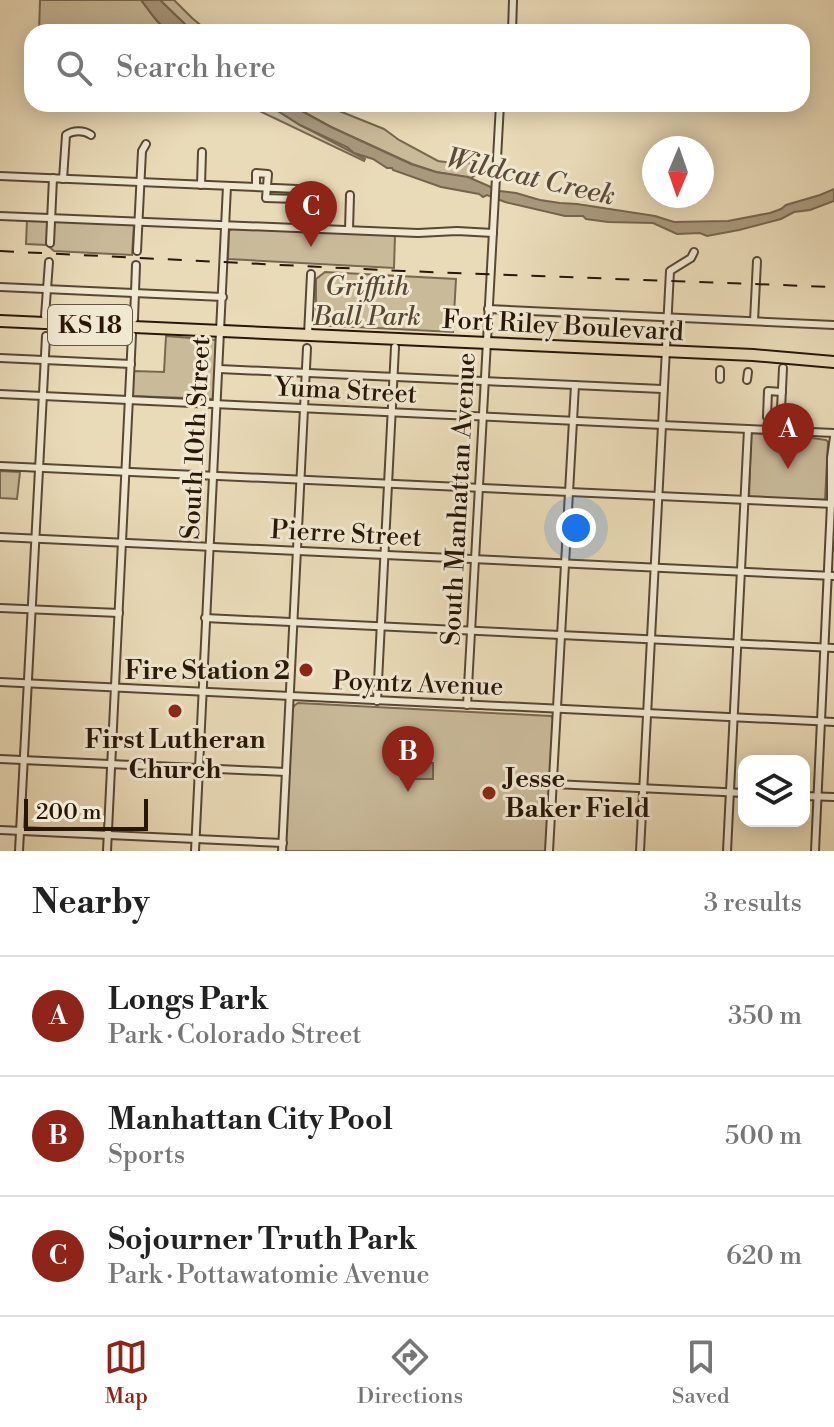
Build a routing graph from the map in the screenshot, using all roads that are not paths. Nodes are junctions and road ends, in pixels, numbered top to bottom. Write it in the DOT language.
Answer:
graph roads {
  1 [pos="513,0"];
  2 [pos="512,24"];
  3 [pos="499,112"];
  4 [pos="91,135"];
  5 [pos="146,144"];
  6 [pos="202,152"];
  7 [pos="0,176"];
  8 [pos="53,178"];
  9 [pos="63,179"];
  10 [pos="140,182"];
  11 [pos="201,185"];
  12 [pos="227,186"];
  13 [pos="256,187"];
  14 [pos="267,188"];
  15 [pos="350,195"];
  16 [pos="0,216"];
  17 [pos="51,218"];
  18 [pos="138,222"];
  19 [pos="225,225"];
  20 [pos="349,230"];
  21 [pos="493,233"];
  22 [pos="50,243"];
  23 [pos="137,251"];
  24 [pos="694,252"];
  25 [pos="757,261"];
  26 [pos="49,262"];
  27 [pos="136,265"];
  28 [pos="311,274"];
  29 [pos="0,287"];
  30 [pos="47,290"];
  31 [pos="135,294"];
  32 [pos="223,297"];
  33 [pos="488,309"];
  34 [pos="45,316"];
  35 [pos="666,317"];
  36 [pos="134,319"];
  37 [pos="0,321"];
  38 [pos="754,321"];
  39 [pos="834,325"];
  40 [pos="221,331"];
  41 [pos="132,335"];
  42 [pos="308,335"];
  43 [pos="46,336"];
  44 [pos="486,344"];
  45 [pos="395,347"];
  46 [pos="307,348"];
  47 [pos="665,352"];
  48 [pos="834,355"];
  49 [pos="789,357"];
  50 [pos="0,358"];
  51 [pos="44,361"];
  52 [pos="834,362"];
  53 [pos="131,364"];
  54 [pos="783,368"];
  55 [pos="219,369"];
  56 [pos="720,370"];
  57 [pos="748,372"];
  58 [pos="305,374"];
  59 [pos="393,377"];
  60 [pos="720,379"];
  61 [pos="747,380"];
  62 [pos="484,381"];
  63 [pos="575,385"];
  64 [pos="662,389"];
  65 [pos="782,392"];
  66 [pos="0,394"];
  67 [pos="42,395"];
  68 [pos="129,400"];
  69 [pos="217,404"];
  70 [pos="304,408"];
  71 [pos="391,413"];
  72 [pos="482,417"];
  73 [pos="781,417"];
  74 [pos="573,421"];
  75 [pos="661,425"];
  76 [pos="748,429"];
  77 [pos="780,430"];
  78 [pos="834,435"];
  79 [pos="834,458"];
  80 [pos="0,466"];
  81 [pos="832,467"];
  82 [pos="38,468"];
  83 [pos="126,472"];
  84 [pos="213,476"];
  85 [pos="300,480"];
  86 [pos="387,484"];
  87 [pos="478,489"];
  88 [pos="570,492"];
  89 [pos="657,496"];
  90 [pos="745,501"];
  91 [pos="833,504"];
  92 [pos="0,537"];
  93 [pos="35,538"];
  94 [pos="122,542"];
  95 [pos="209,546"];
  96 [pos="297,551"];
  97 [pos="384,555"];
  98 [pos="475,559"];
  99 [pos="566,563"];
  100 [pos="654,567"];
  101 [pos="741,571"];
  102 [pos="831,576"];
  103 [pos="0,608"];
  104 [pos="31,610"];
  105 [pos="119,613"];
  106 [pos="205,618"];
  107 [pos="293,623"];
  108 [pos="380,627"];
  109 [pos="471,631"];
  110 [pos="563,635"];
  111 [pos="650,639"];
  112 [pos="738,643"];
  113 [pos="825,647"];
  114 [pos="834,648"];
  115 [pos="0,682"];
  116 [pos="27,684"];
  117 [pos="114,688"];
  118 [pos="201,692"];
  119 [pos="290,697"];
  120 [pos="377,701"];
  121 [pos="467,705"];
  122 [pos="559,709"];
  123 [pos="646,713"];
  124 [pos="734,717"];
  125 [pos="821,721"];
  126 [pos="834,722"];
  127 [pos="0,759"];
  128 [pos="24,760"];
  129 [pos="111,764"];
  130 [pos="198,768"];
  131 [pos="286,772"];
  132 [pos="554,784"];
  133 [pos="644,789"];
  134 [pos="730,793"];
  135 [pos="738,793"];
  136 [pos="810,796"];
  137 [pos="817,797"];
  138 [pos="834,797"];
  139 [pos="0,830"];
  140 [pos="20,831"];
  141 [pos="108,835"];
  142 [pos="195,838"];
  143 [pos="283,843"];
  144 [pos="19,851"];
  145 [pos="107,851"];
  146 [pos="195,851"];
  147 [pos="282,851"];
  148 [pos="549,851"];
  149 [pos="640,851"];
  150 [pos="727,851"];
  151 [pos="815,851"];
  1 -- 2 [label="street"];
  3 -- 21 [label="street, South Manhattan Avenue"];
  4 -- 9 [label="street"];
  5 -- 10 [label="street"];
  6 -- 11 [label="street"];
  7 -- 8 [label="street"];
  8 -- 9 [label="street"];
  8 -- 17 [label="street"];
  9 -- 10 [label="street"];
  10 -- 11 [label="street"];
  10 -- 18 [label="street"];
  11 -- 12 [label="street"];
  12 -- 13 [label="street"];
  12 -- 19 [label="street, South 10th Street"];
  13 -- 14 [label="street"];
  13 -- 14 [label="street"];
  14 -- 14 [label="street"];
  15 -- 20 [label="street"];
  16 -- 17 [label="street"];
  17 -- 18 [label="street"];
  17 -- 22 [label="street"];
  18 -- 19 [label="street"];
  18 -- 23 [label="street"];
  19 -- 20 [label="street"];
  19 -- 32 [label="street, South 10th Street"];
  20 -- 21 [label="street"];
  21 -- 33 [label="street, South Manhattan Avenue"];
  24 -- 35 [label="street"];
  25 -- 38 [label="street"];
  26 -- 30 [label="street"];
  27 -- 31 [label="street"];
  28 -- 42 [label="street"];
  29 -- 30 [label="street"];
  30 -- 31 [label="street"];
  30 -- 34 [label="street"];
  31 -- 32 [label="street"];
  31 -- 36 [label="street"];
  32 -- 40 [label="street, South 10th Street"];
  33 -- 35 [label="street"];
  33 -- 44 [label="street, South Manhattan Avenue"];
  35 -- 38 [label="street"];
  35 -- 47 [label="street"];
  37 -- 40 [label="highway, Fort Riley Boulevard / KS 18"];
  38 -- 39 [label="street"];
  40 -- 42 [label="highway, Fort Riley Boulevard / KS 18"];
  40 -- 55 [label="street, South 10th Street"];
  41 -- 53 [label="street"];
  42 -- 44 [label="highway, Fort Riley Boulevard / KS 18"];
  43 -- 51 [label="street"];
  44 -- 47 [label="highway, Fort Riley Boulevard / KS 18"];
  44 -- 62 [label="street, South Manhattan Avenue"];
  45 -- 59 [label="street"];
  46 -- 58 [label="street"];
  47 -- 49 [label="highway, Fort Riley Boulevard / KS 18"];
  47 -- 64 [label="street"];
  48 -- 49 [label="highway, Fort Riley Boulevard / KS 18"];
  49 -- 52 [label="highway, Fort Riley Boulevard / KS 18"];
  50 -- 51 [label="street"];
  51 -- 53 [label="street"];
  51 -- 67 [label="street"];
  53 -- 68 [label="street"];
  54 -- 65 [label="street"];
  55 -- 58 [label="street"];
  55 -- 69 [label="street, South 10th Street"];
  56 -- 60 [label="street"];
  57 -- 61 [label="street"];
  58 -- 59 [label="street"];
  58 -- 70 [label="street"];
  59 -- 62 [label="street"];
  59 -- 71 [label="street"];
  62 -- 63 [label="street"];
  62 -- 72 [label="street, South Manhattan Avenue"];
  63 -- 64 [label="street"];
  63 -- 74 [label="street"];
  64 -- 75 [label="street"];
  65 -- 73 [label="street"];
  65 -- 73 [label="street"];
  66 -- 67 [label="street, Yuma Street"];
  67 -- 68 [label="street, Yuma Street"];
  67 -- 82 [label="street"];
  68 -- 69 [label="street, Yuma Street"];
  68 -- 83 [label="street"];
  69 -- 70 [label="street, Yuma Street"];
  69 -- 84 [label="street, South 10th Street"];
  70 -- 71 [label="street, Yuma Street"];
  70 -- 85 [label="street"];
  71 -- 72 [label="street, Yuma Street"];
  71 -- 86 [label="street"];
  72 -- 74 [label="street, Yuma Street"];
  72 -- 87 [label="street, South Manhattan Avenue"];
  73 -- 77 [label="street"];
  74 -- 75 [label="street, Yuma Street"];
  74 -- 88 [label="street"];
  75 -- 76 [label="street, Yuma Street"];
  75 -- 89 [label="street"];
  76 -- 77 [label="street, Yuma Street"];
  76 -- 90 [label="street"];
  77 -- 78 [label="street, Yuma Street"];
  78 -- 81 [label="street"];
  79 -- 81 [label="street"];
  80 -- 82 [label="street"];
  81 -- 91 [label="street"];
  82 -- 83 [label="street"];
  82 -- 93 [label="street"];
  83 -- 84 [label="street"];
  83 -- 94 [label="street"];
  84 -- 85 [label="street"];
  84 -- 95 [label="street, South 10th Street"];
  85 -- 86 [label="street"];
  85 -- 96 [label="street"];
  86 -- 87 [label="street"];
  86 -- 97 [label="street"];
  87 -- 88 [label="street"];
  87 -- 98 [label="street, South Manhattan Avenue"];
  88 -- 89 [label="street"];
  88 -- 99 [label="street"];
  89 -- 90 [label="street"];
  89 -- 100 [label="street"];
  90 -- 91 [label="street"];
  90 -- 101 [label="street"];
  91 -- 102 [label="street"];
  92 -- 93 [label="street, Pierre Street"];
  93 -- 94 [label="street, Pierre Street"];
  93 -- 104 [label="street"];
  94 -- 95 [label="street, Pierre Street"];
  94 -- 105 [label="street"];
  95 -- 96 [label="street, Pierre Street"];
  95 -- 106 [label="street, South 10th Street"];
  96 -- 97 [label="street, Pierre Street"];
  96 -- 107 [label="street"];
  97 -- 98 [label="street, Pierre Street"];
  97 -- 108 [label="street"];
  98 -- 99 [label="street, Pierre Street"];
  98 -- 109 [label="street, South Manhattan Avenue"];
  99 -- 100 [label="street, Pierre Street"];
  99 -- 110 [label="street"];
  100 -- 101 [label="street, Pierre Street"];
  100 -- 111 [label="street"];
  101 -- 102 [label="street, Pierre Street"];
  101 -- 112 [label="street"];
  102 -- 113 [label="street"];
  103 -- 104 [label="street"];
  104 -- 105 [label="street"];
  104 -- 116 [label="street"];
  105 -- 117 [label="street"];
  106 -- 107 [label="street"];
  106 -- 118 [label="street, South 10th Street"];
  107 -- 108 [label="street"];
  107 -- 119 [label="street"];
  108 -- 109 [label="street"];
  108 -- 120 [label="street"];
  109 -- 110 [label="street"];
  109 -- 121 [label="street, South Manhattan Avenue"];
  110 -- 111 [label="street"];
  110 -- 122 [label="street"];
  111 -- 112 [label="street"];
  111 -- 123 [label="street"];
  112 -- 113 [label="street"];
  112 -- 124 [label="street"];
  113 -- 114 [label="street"];
  113 -- 125 [label="street"];
  115 -- 116 [label="street, Poyntz Avenue"];
  116 -- 117 [label="street, Poyntz Avenue"];
  116 -- 128 [label="street"];
  117 -- 118 [label="street, Poyntz Avenue"];
  117 -- 129 [label="street"];
  118 -- 119 [label="street, Poyntz Avenue"];
  118 -- 130 [label="street, South 10th Street"];
  119 -- 120 [label="street, Poyntz Avenue"];
  119 -- 131 [label="street"];
  120 -- 121 [label="street, Poyntz Avenue"];
  121 -- 122 [label="street, Poyntz Avenue"];
  122 -- 123 [label="street, Poyntz Avenue"];
  122 -- 132 [label="street"];
  123 -- 124 [label="street, Poyntz Avenue"];
  123 -- 133 [label="street"];
  124 -- 125 [label="street, Poyntz Avenue"];
  124 -- 134 [label="street"];
  125 -- 126 [label="street, Poyntz Avenue"];
  125 -- 137 [label="street"];
  127 -- 128 [label="street"];
  128 -- 129 [label="street"];
  128 -- 140 [label="street"];
  129 -- 130 [label="street"];
  129 -- 141 [label="street"];
  130 -- 131 [label="street"];
  130 -- 142 [label="street, South 10th Street"];
  131 -- 143 [label="street"];
  132 -- 133 [label="street"];
  132 -- 148 [label="street"];
  133 -- 134 [label="street"];
  133 -- 149 [label="street"];
  134 -- 135 [label="street"];
  134 -- 150 [label="street"];
  136 -- 137 [label="street"];
  137 -- 138 [label="street"];
  137 -- 151 [label="street"];
  139 -- 140 [label="street"];
  140 -- 141 [label="street"];
  140 -- 144 [label="street"];
  141 -- 142 [label="street"];
  141 -- 145 [label="street"];
  142 -- 143 [label="street"];
  142 -- 146 [label="street, South 10th Street"];
  143 -- 147 [label="street"];
}
